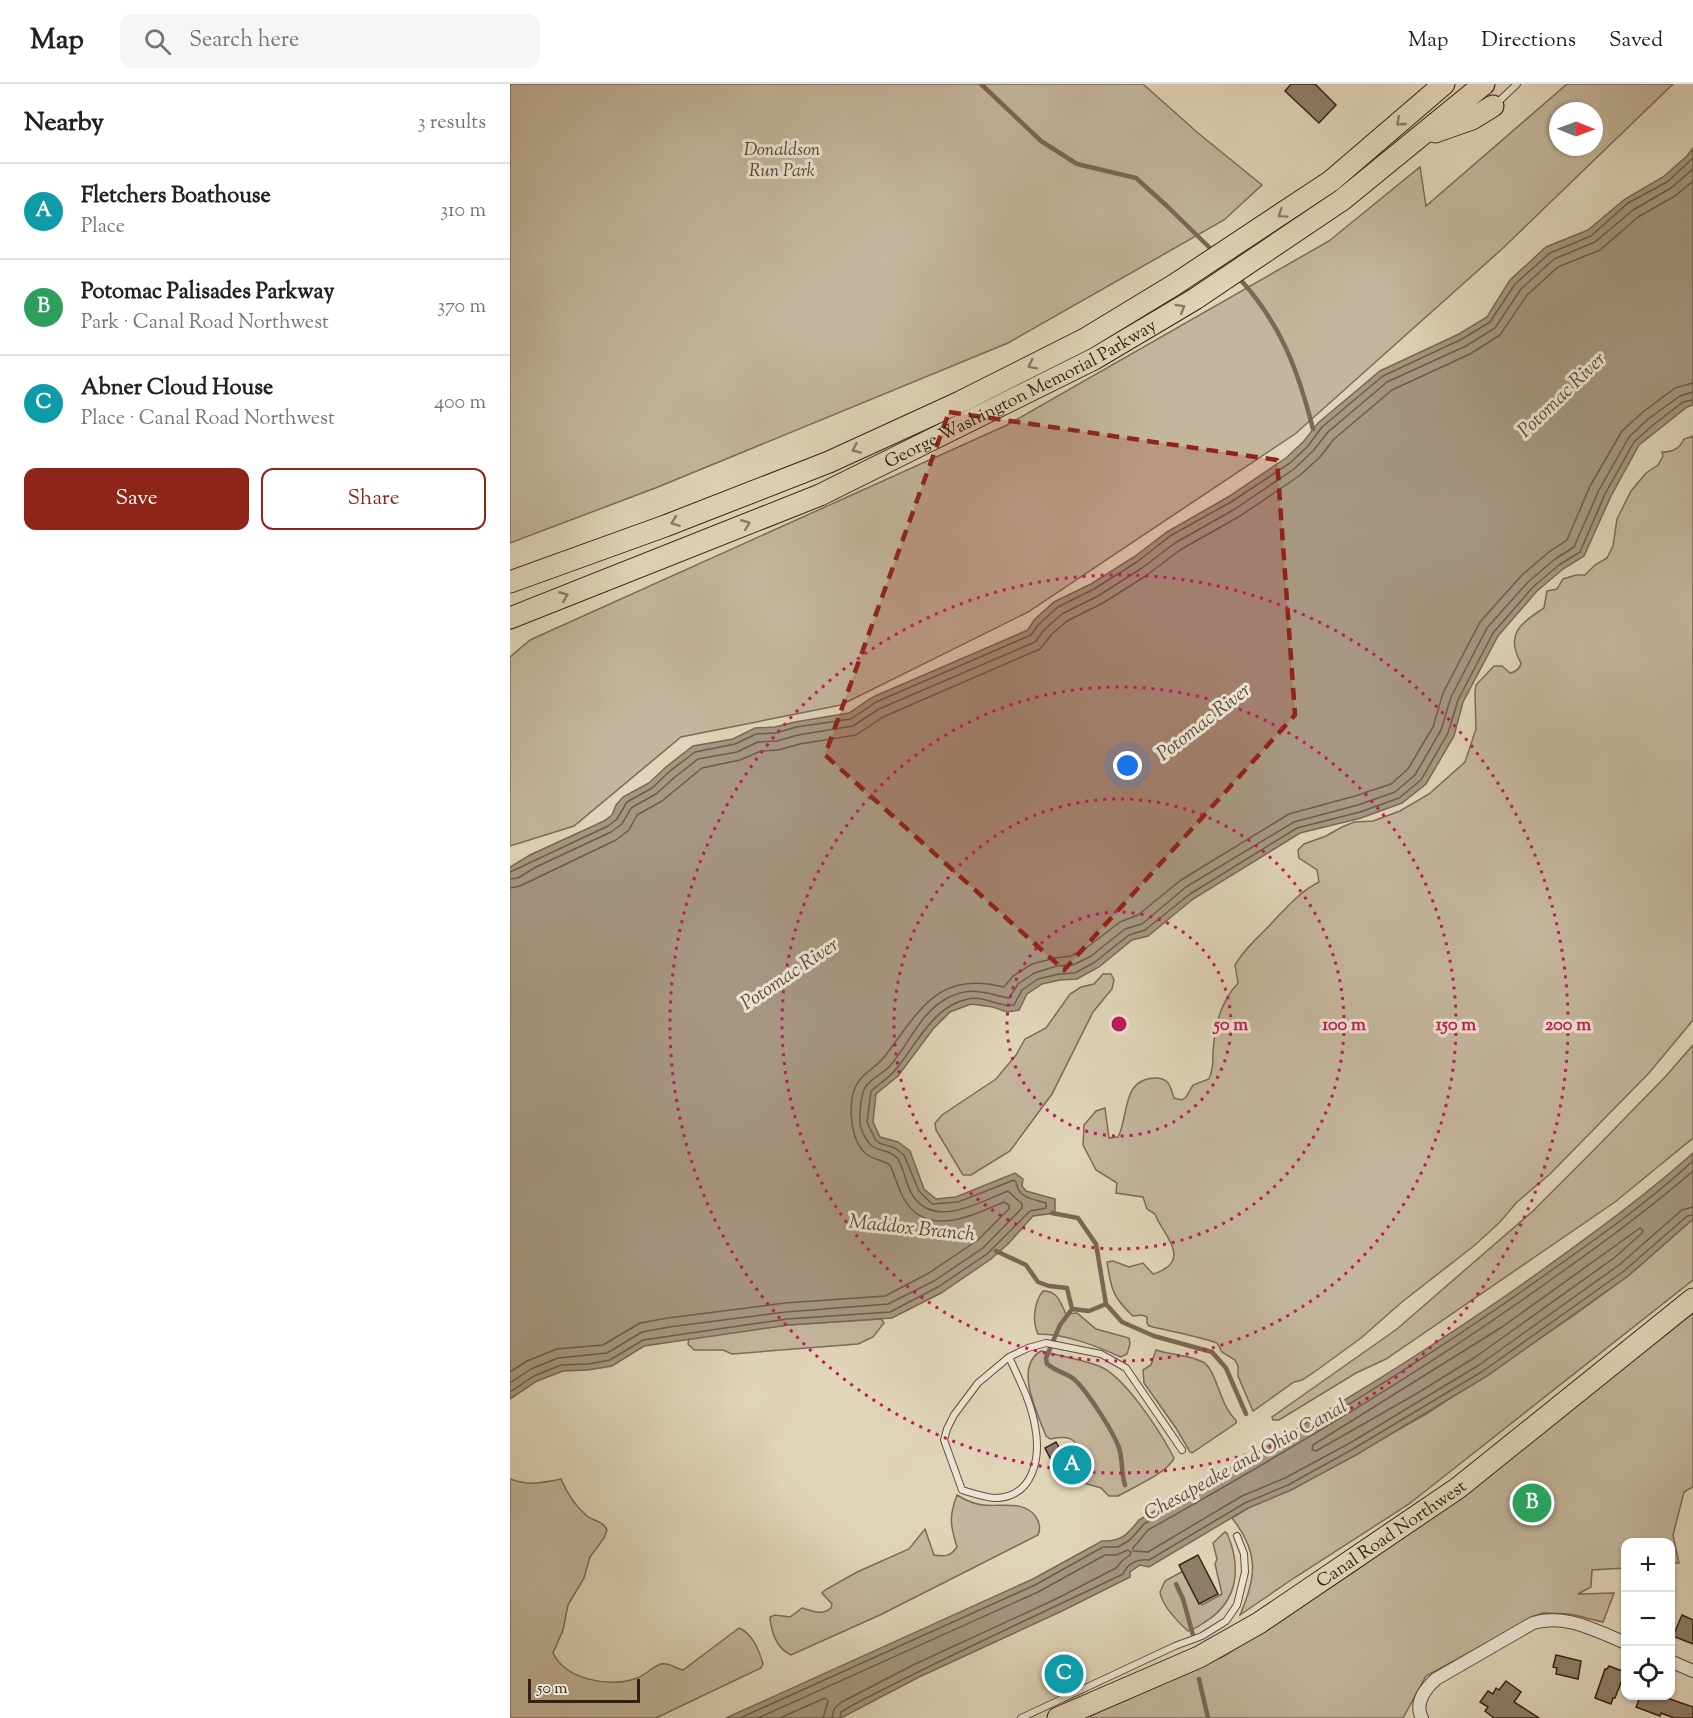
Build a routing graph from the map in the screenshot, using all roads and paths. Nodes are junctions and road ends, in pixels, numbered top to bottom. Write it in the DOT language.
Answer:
graph roads {
  1 [pos="1444,84"];
  2 [pos="1484,84"];
  3 [pos="1517,84"];
  4 [pos="1493,106"];
  5 [pos="1420,137"];
  6 [pos="510,582"];
  7 [pos="519,614"];
  8 [pos="510,626"];
  9 [pos="1693,1299"];
  10 [pos="1009,1357"];
  11 [pos="1182,1449"];
  12 [pos="1237,1536"];
  13 [pos="1621,1641"];
  14 [pos="1675,1663"];
  15 [pos="1693,1671"];
  16 [pos="1021,1718"];
  17 [pos="1058,1718"];
  18 [pos="1422,1718"];
  1 -- 6 [label="highway, George Washington Memorial Parkway, one-way"];
  2 -- 5 [label="highway, George Washington Memorial Parkway"];
  3 -- 4 [label="lane"];
  4 -- 5 [label="highway"];
  7 -- 5 [label="highway, George Washington Memorial Parkway, one-way"];
  7 -- 8 [label="highway, George Washington Memorial Parkway"];
  9 -- 17 [label="highway, Canal Road Northwest"];
  10 -- 10 [label="lane"];
  10 -- 11 [label="lane"];
  12 -- 16 [label="lane"];
  13 -- 18 [label="street"];
  14 -- 15 [label="street"];
}
